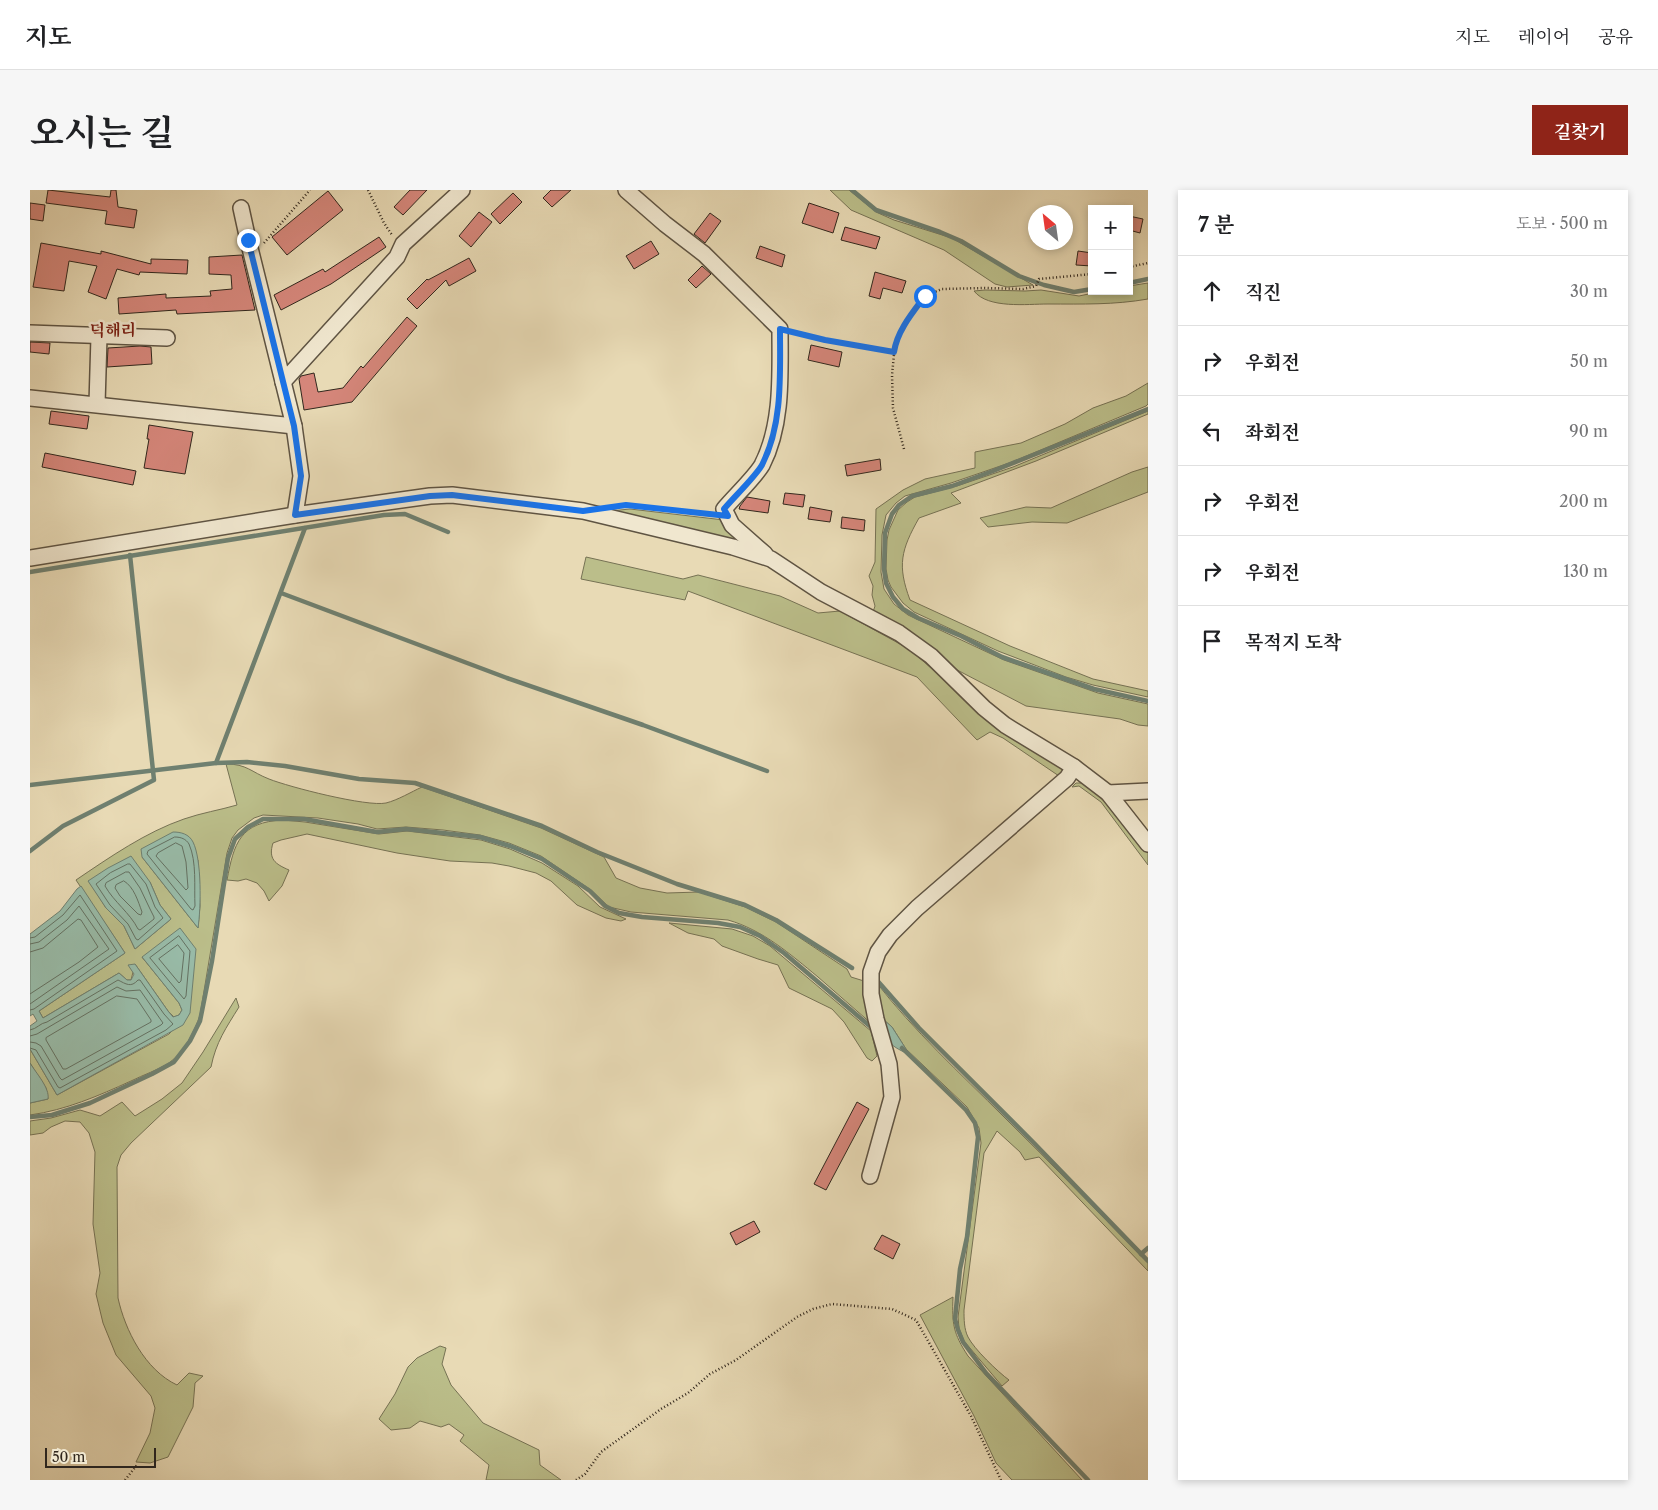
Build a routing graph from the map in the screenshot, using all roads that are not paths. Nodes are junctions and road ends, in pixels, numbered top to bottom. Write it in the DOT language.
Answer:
graph roads {
  1 [pos="462,190"];
  2 [pos="626,190"];
  3 [pos="241,208"];
  4 [pos="30,333"];
  5 [pos="99,337"];
  6 [pos="168,338"];
  7 [pos="283,382"];
  8 [pos="30,398"];
  9 [pos="97,404"];
  10 [pos="294,426"];
  11 [pos="295,515"];
  12 [pos="30,558"];
  13 [pos="771,559"];
  14 [pos="1074,767"];
  15 [pos="1148,791"];
  16 [pos="1108,793"];
  17 [pos="1148,844"];
  18 [pos="870,1176"];
  1 -- 7 [label="street"];
  2 -- 13 [label="street"];
  3 -- 7 [label="street"];
  4 -- 5 [label="street"];
  5 -- 6 [label="street"];
  5 -- 9 [label="street"];
  7 -- 10 [label="street"];
  8 -- 9 [label="street"];
  9 -- 10 [label="street"];
  10 -- 11 [label="street"];
  11 -- 12 [label="street"];
  11 -- 13 [label="street"];
  13 -- 14 [label="street"];
  14 -- 16 [label="street"];
  14 -- 18 [label="street"];
  15 -- 16 [label="street"];
  16 -- 17 [label="street"];
}
